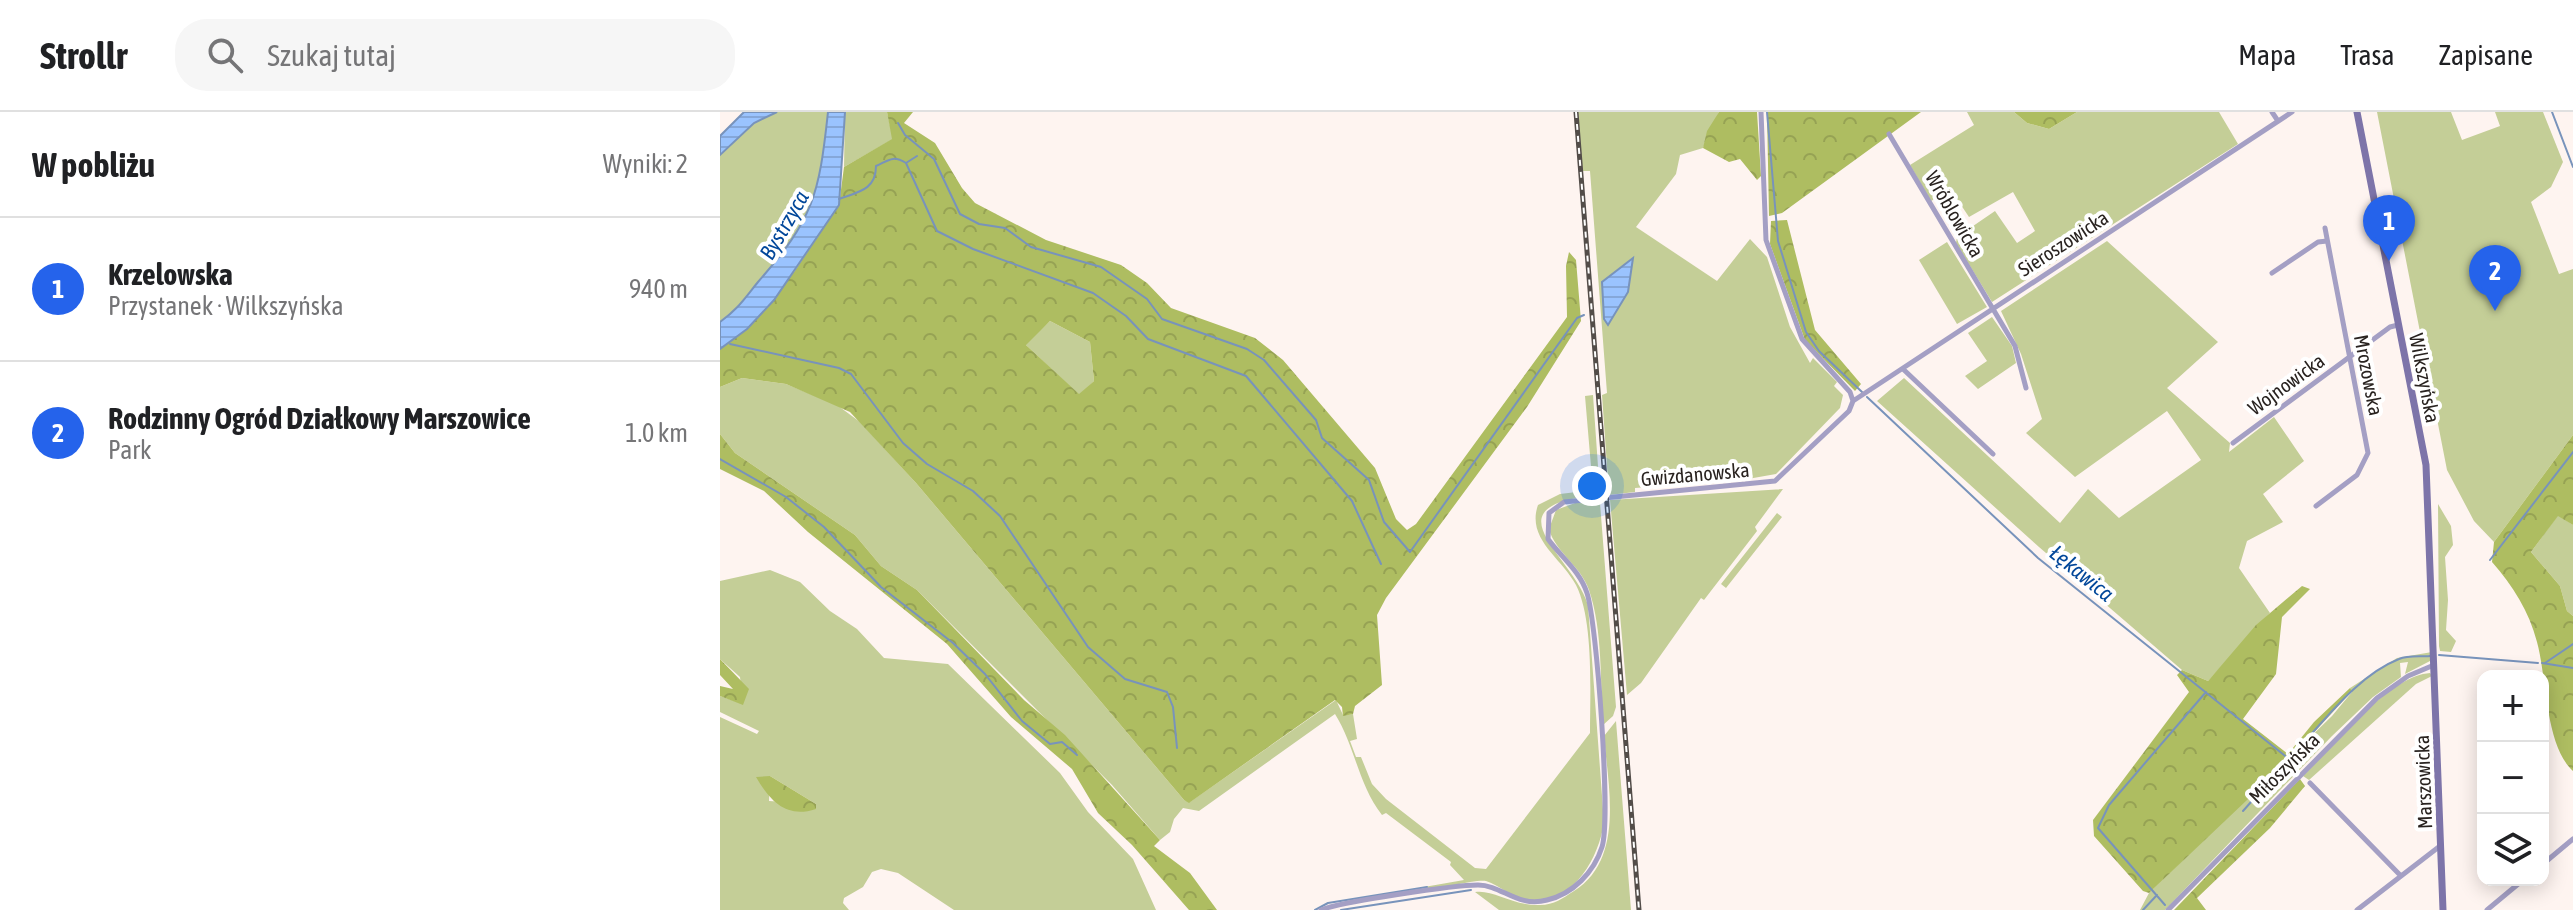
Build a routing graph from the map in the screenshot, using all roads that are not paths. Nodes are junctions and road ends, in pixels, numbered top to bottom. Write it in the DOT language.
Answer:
graph roads {
  1 [pos="1761,112"];
  2 [pos="2272,112"];
  3 [pos="2292,112"];
  4 [pos="2357,112"];
  5 [pos="2278,121"];
  6 [pos="1889,134"];
  7 [pos="2325,228"];
  8 [pos="2327,241"];
  9 [pos="2272,273"];
  10 [pos="1992,310"];
  11 [pos="2398,325"];
  12 [pos="2349,358"];
  13 [pos="1903,369"];
  14 [pos="2026,388"];
  15 [pos="1853,401"];
  16 [pos="2233,443"];
  17 [pos="1993,454"];
  18 [pos="2316,506"];
  19 [pos="2435,654"];
  20 [pos="2435,664"];
  21 [pos="2310,783"];
  22 [pos="2573,839"];
  23 [pos="2441,846"];
  24 [pos="2549,859"];
  25 [pos="2400,875"];
  26 [pos="2516,886"];
  27 [pos="1321,910"];
  28 [pos="2168,910"];
  29 [pos="2357,910"];
  30 [pos="2443,910"];
  31 [pos="2487,910"];
  1 -- 15 [label="street"];
  2 -- 5 [label="street"];
  3 -- 5 [label="street, Sieroszowicka"];
  4 -- 11 [label="street, Wilkszyńska"];
  5 -- 10 [label="street, Sieroszowicka"];
  6 -- 10 [label="street, Wróblowicka"];
  7 -- 8 [label="street, Mrozowska"];
  8 -- 9 [label="street"];
  8 -- 12 [label="street, Mrozowska"];
  10 -- 13 [label="street, Sieroszowicka"];
  10 -- 14 [label="street, Wróblowicka"];
  11 -- 12 [label="street, Wojnowicka"];
  11 -- 19 [label="street, Wilkszyńska"];
  12 -- 16 [label="street, Wojnowicka"];
  12 -- 18 [label="street, Mrozowska"];
  13 -- 15 [label="street, Sieroszowicka"];
  13 -- 17 [label="street"];
  15 -- 27 [label="street, Gwizdanowska"];
  19 -- 20 [label="street, Marszowicka"];
  20 -- 23 [label="street, Marszowicka"];
  20 -- 28 [label="street, Miłoszyńska"];
  21 -- 25 [label="street"];
  22 -- 24 [label="street"];
  23 -- 25 [label="street"];
  23 -- 30 [label="street, Marszowicka"];
  25 -- 29 [label="street"];
  26 -- 31 [label="street"];
}
